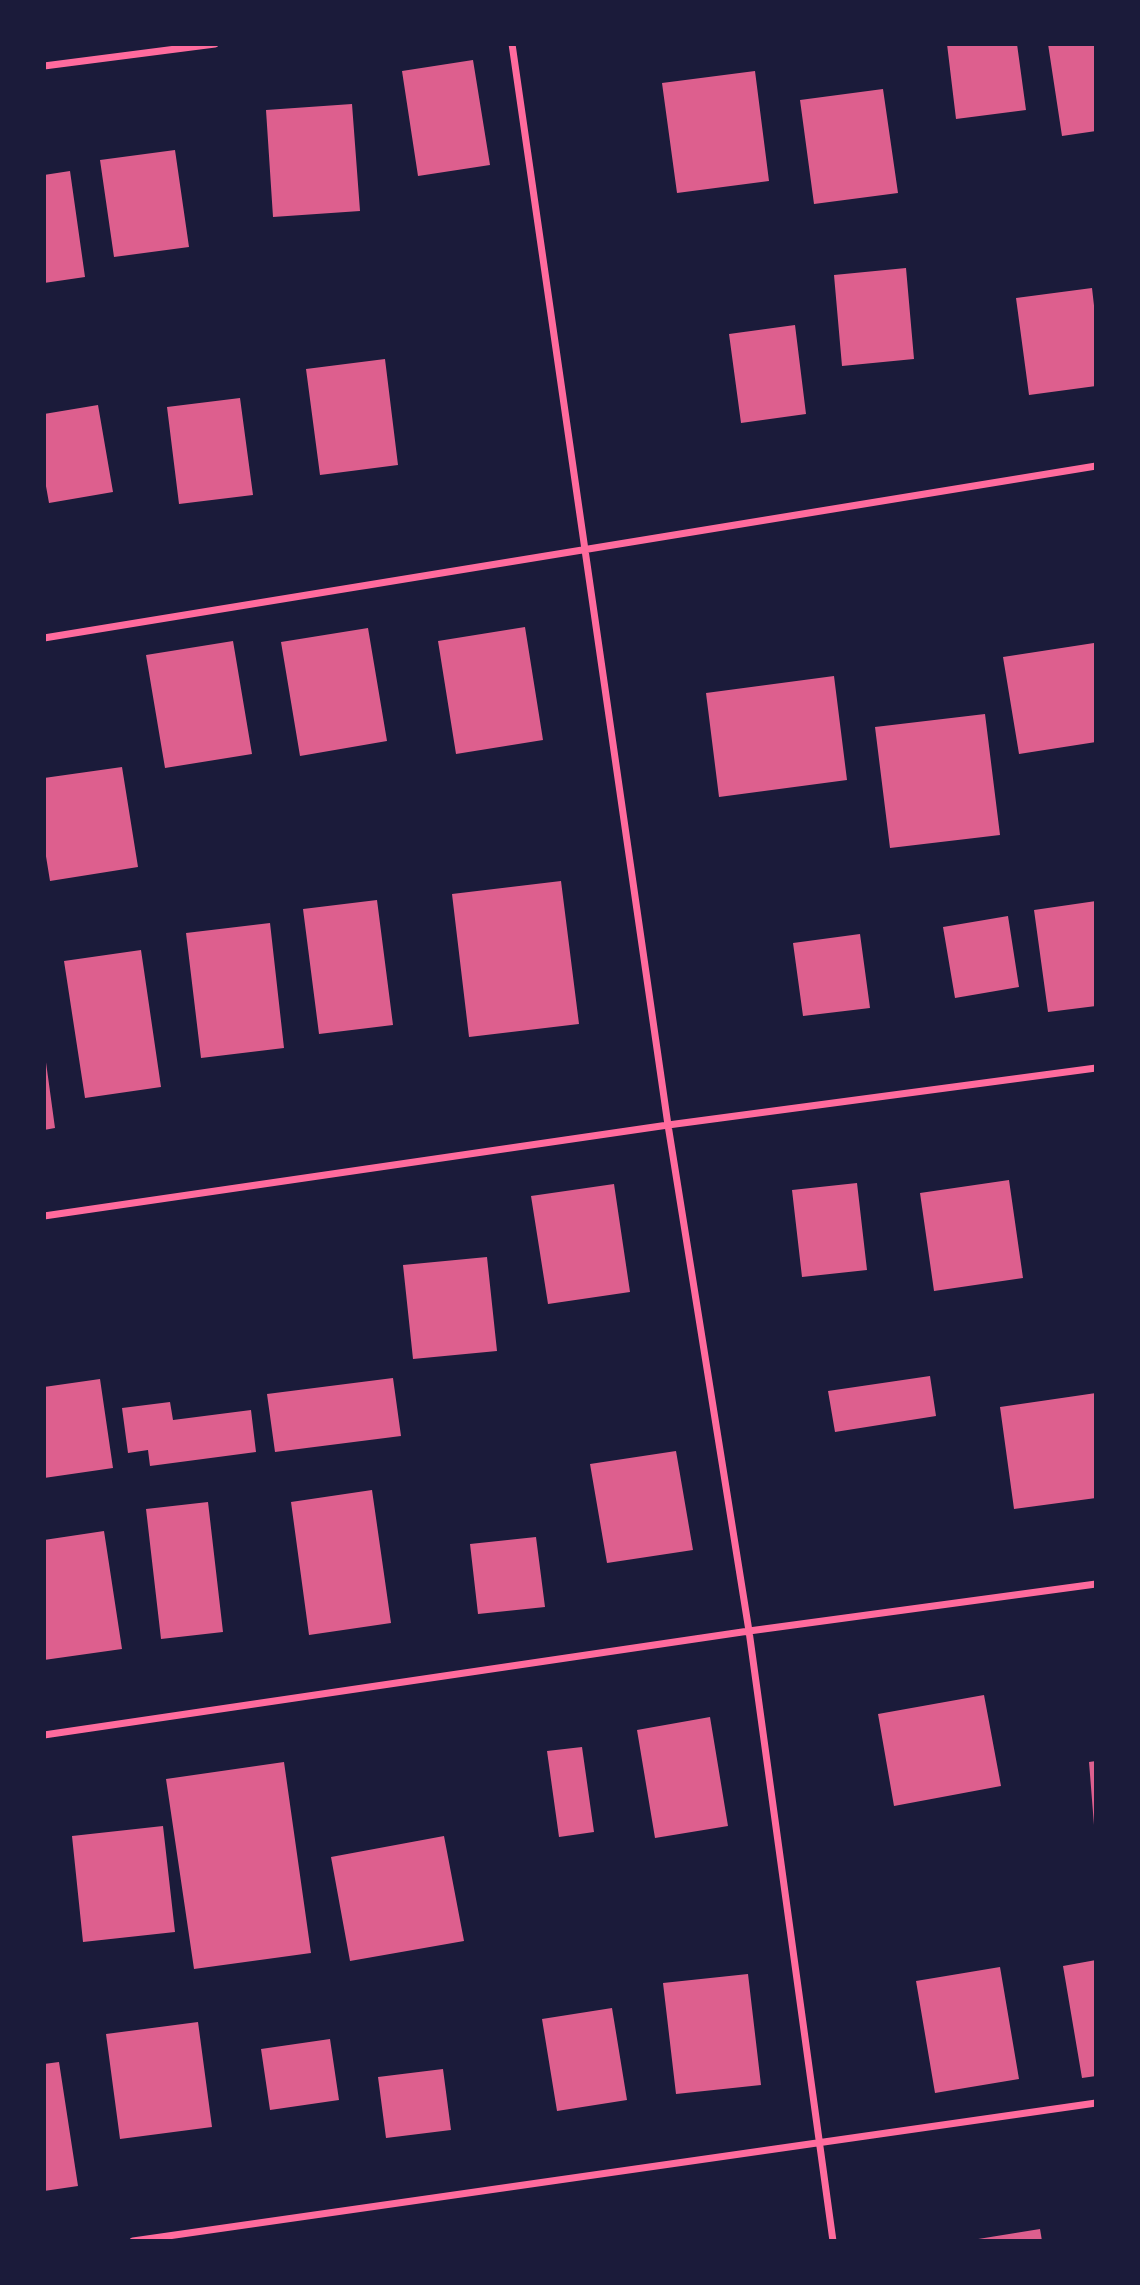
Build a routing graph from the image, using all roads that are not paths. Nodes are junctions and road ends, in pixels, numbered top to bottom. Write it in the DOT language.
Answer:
graph roads {
  1 [pos="215,44"];
  2 [pos="512,44"];
  3 [pos="44,66"];
  4 [pos="1096,466"];
  5 [pos="585,552"];
  6 [pos="44,638"];
  7 [pos="1096,1068"];
  8 [pos="668,1125"];
  9 [pos="44,1216"];
  10 [pos="1096,1584"];
  11 [pos="749,1631"];
  12 [pos="44,1735"];
  13 [pos="1096,2103"];
  14 [pos="820,2143"];
  15 [pos="133,2241"];
  16 [pos="833,2241"];
  1 -- 3 [label="street"];
  2 -- 5 [label="street"];
  4 -- 5 [label="street"];
  5 -- 6 [label="street"];
  5 -- 8 [label="street"];
  7 -- 8 [label="street"];
  8 -- 9 [label="street"];
  8 -- 11 [label="street"];
  10 -- 11 [label="street"];
  11 -- 12 [label="street"];
  11 -- 14 [label="street"];
  13 -- 14 [label="street"];
  14 -- 15 [label="street"];
  14 -- 16 [label="street"];
}
